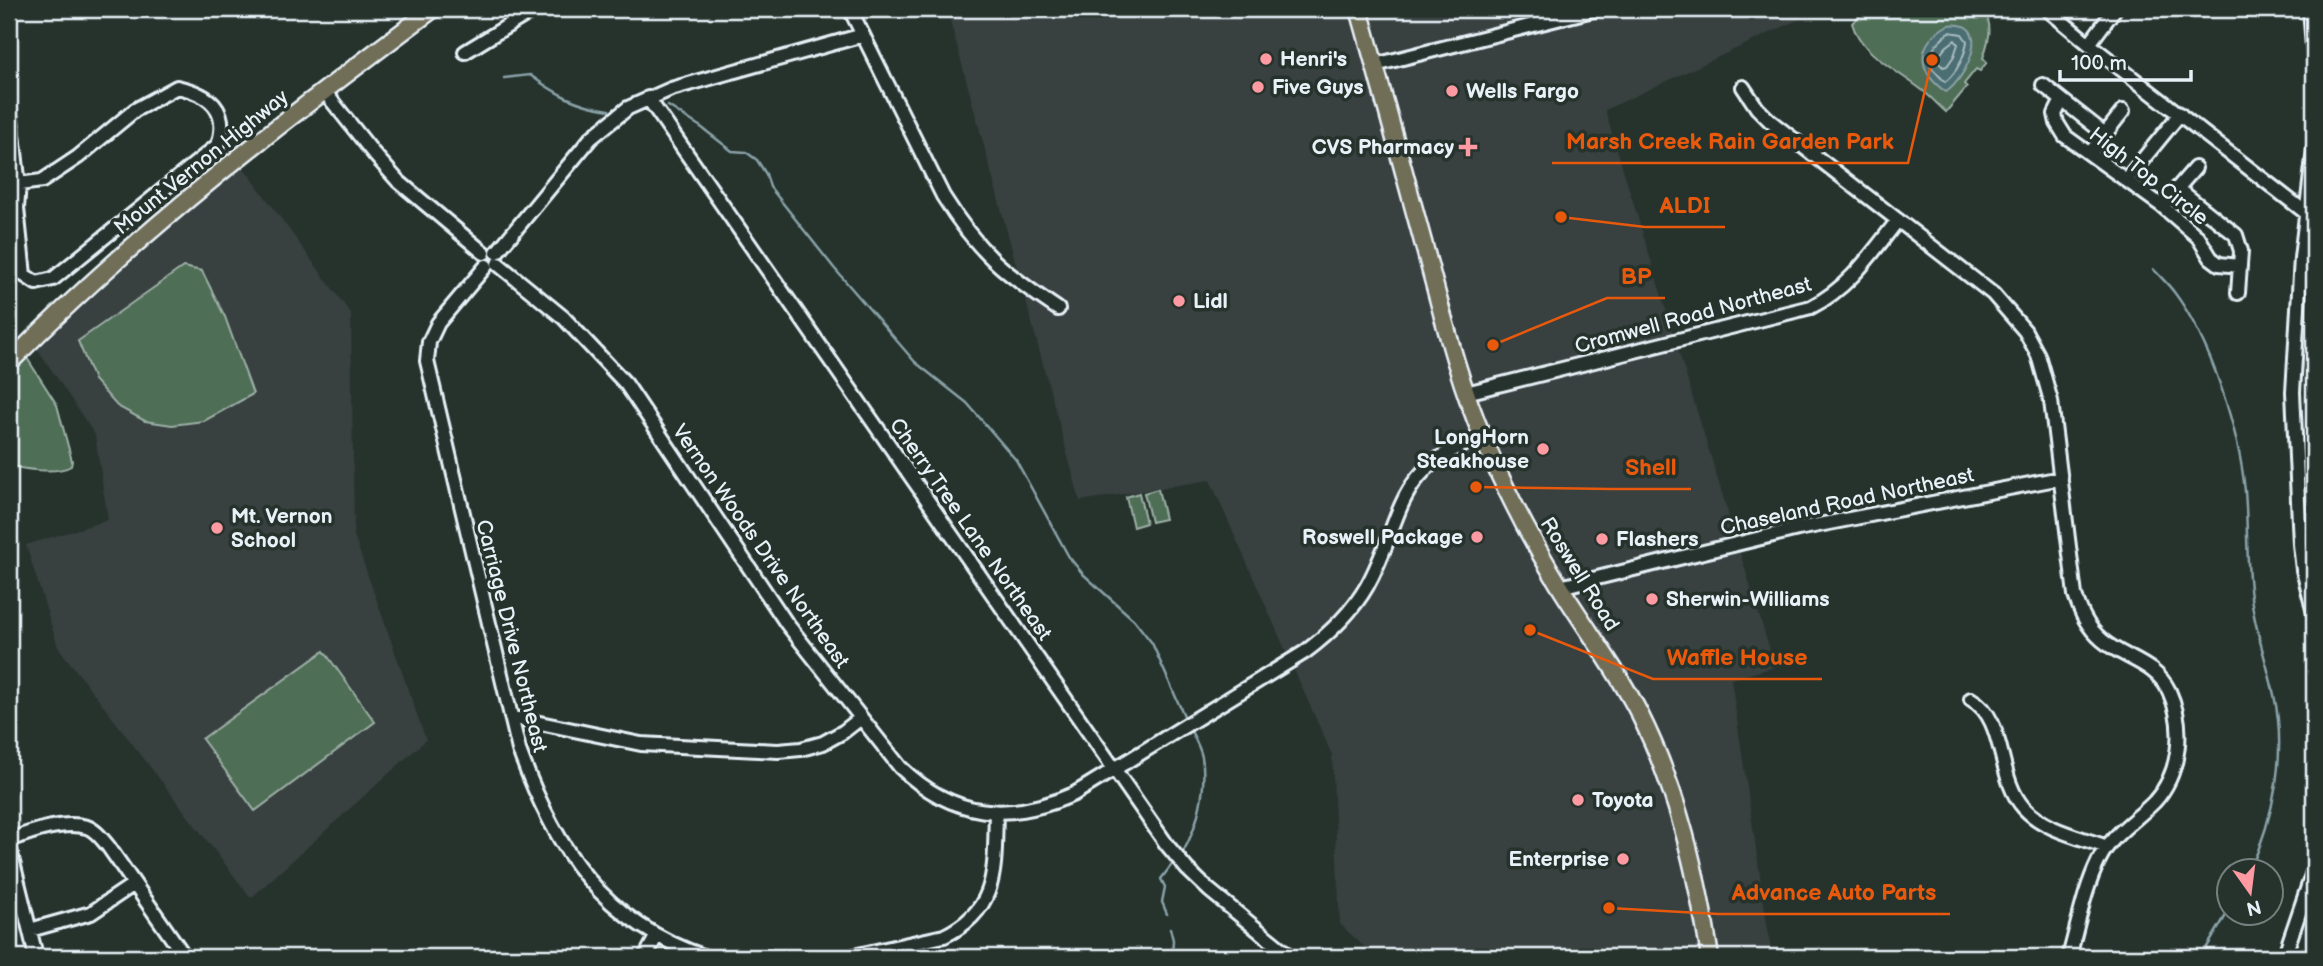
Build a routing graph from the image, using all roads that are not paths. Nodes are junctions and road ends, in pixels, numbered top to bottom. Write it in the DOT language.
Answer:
graph roads {
  1 [pos="433,9"];
  2 [pos="535,9"];
  3 [pos="850,9"];
  4 [pos="1359,9"];
  5 [pos="1597,9"];
  6 [pos="2047,9"];
  7 [pos="2115,9"];
  8 [pos="2310,9"];
  9 [pos="863,36"];
  10 [pos="2089,44"];
  11 [pos="465,52"];
  12 [pos="2314,59"];
  13 [pos="1375,65"];
  14 [pos="2043,85"];
  15 [pos="1743,87"];
  16 [pos="324,90"];
  17 [pos="648,99"];
  18 [pos="2062,100"];
  19 [pos="9,108"];
  20 [pos="2123,111"];
  21 [pos="2180,114"];
  22 [pos="2105,134"];
  23 [pos="11,147"];
  24 [pos="2314,149"];
  25 [pos="2091,152"];
  26 [pos="2195,168"];
  27 [pos="2126,180"];
  28 [pos="19,184"];
  29 [pos="2178,188"];
  30 [pos="2162,206"];
  31 [pos="2310,215"];
  32 [pos="1898,220"];
  33 [pos="491,259"];
  34 [pos="2240,266"];
  35 [pos="2238,293"];
  36 [pos="1058,309"];
  37 [pos="9,363"];
  38 [pos="1466,393"];
  39 [pos="1483,437"];
  40 [pos="2061,478"];
  41 [pos="1560,587"];
  42 [pos="2312,597"];
  43 [pos="2314,614"];
  44 [pos="1971,699"];
  45 [pos="511,717"];
  46 [pos="861,718"];
  47 [pos="1116,770"];
  48 [pos="996,813"];
  49 [pos="9,840"];
  50 [pos="9,846"];
  51 [pos="2107,847"];
  52 [pos="2314,869"];
  53 [pos="134,884"];
  54 [pos="30,930"];
  55 [pos="656,937"];
  56 [pos="36,956"];
  57 [pos="185,957"];
  58 [pos="645,957"];
  59 [pos="706,957"];
  60 [pos="849,957"];
  61 [pos="1291,957"];
  62 [pos="1710,957"];
  63 [pos="2069,957"];
  64 [pos="2284,957"];
  1 -- 16 [label="main road, Mount Vernon Highway"];
  2 -- 11 [label="street"];
  3 -- 9 [label="street"];
  4 -- 13 [label="main road, Roswell Road"];
  5 -- 13 [label="street"];
  6 -- 10 [label="street"];
  7 -- 10 [label="street"];
  8 -- 12 [label="street"];
  9 -- 17 [label="street, Carriage Drive Northeast"];
  9 -- 36 [label="street"];
  10 -- 21 [label="street"];
  13 -- 38 [label="main road, Roswell Road"];
  14 -- 18 [label="street"];
  15 -- 32 [label="street"];
  16 -- 33 [label="street, Vernon Woods Drive Northeast"];
  16 -- 37 [label="main road, Mount Vernon Highway"];
  17 -- 33 [label="street, Carriage Drive Northeast"];
  17 -- 47 [label="street, Cherry Tree Lane Northeast"];
  18 -- 22 [label="street"];
  18 -- 25 [label="street, High Top Circle"];
  19 -- 23 [label="street"];
  20 -- 22 [label="street"];
  21 -- 27 [label="street"];
  21 -- 31 [label="street"];
  22 -- 25 [label="street"];
  23 -- 28 [label="street"];
  24 -- 31 [label="street"];
  25 -- 27 [label="street, High Top Circle"];
  26 -- 29 [label="street"];
  27 -- 30 [label="street, High Top Circle"];
  28 -- 28 [label="street"];
  29 -- 30 [label="street"];
  29 -- 34 [label="street"];
  30 -- 34 [label="street, High Top Circle"];
  31 -- 42 [label="street"];
  32 -- 38 [label="street, Cromwell Road Northeast"];
  32 -- 40 [label="street"];
  33 -- 45 [label="street, Carriage Drive Northeast"];
  33 -- 46 [label="street, Vernon Woods Drive Northeast"];
  34 -- 35 [label="street"];
  38 -- 39 [label="main road, Roswell Road"];
  39 -- 41 [label="main road, Roswell Road"];
  39 -- 47 [label="street, Vernon Woods Drive Northeast"];
  40 -- 41 [label="street, Chaseland Road Northeast"];
  40 -- 51 [label="street"];
  41 -- 62 [label="main road, Roswell Road"];
  42 -- 43 [label="street"];
  44 -- 51 [label="street"];
  45 -- 46 [label="street"];
  45 -- 55 [label="street, Carriage Drive Northeast"];
  46 -- 48 [label="street, Vernon Woods Drive Northeast"];
  47 -- 48 [label="street, Vernon Woods Drive Northeast"];
  47 -- 61 [label="street, Cherry Tree Lane Northeast"];
  48 -- 60 [label="street"];
  49 -- 53 [label="street"];
  50 -- 54 [label="street"];
  51 -- 63 [label="street"];
  52 -- 64 [label="street"];
  53 -- 54 [label="street"];
  53 -- 57 [label="street"];
  54 -- 56 [label="street"];
  55 -- 58 [label="street"];
  55 -- 59 [label="street, Carriage Drive Northeast"];
}
